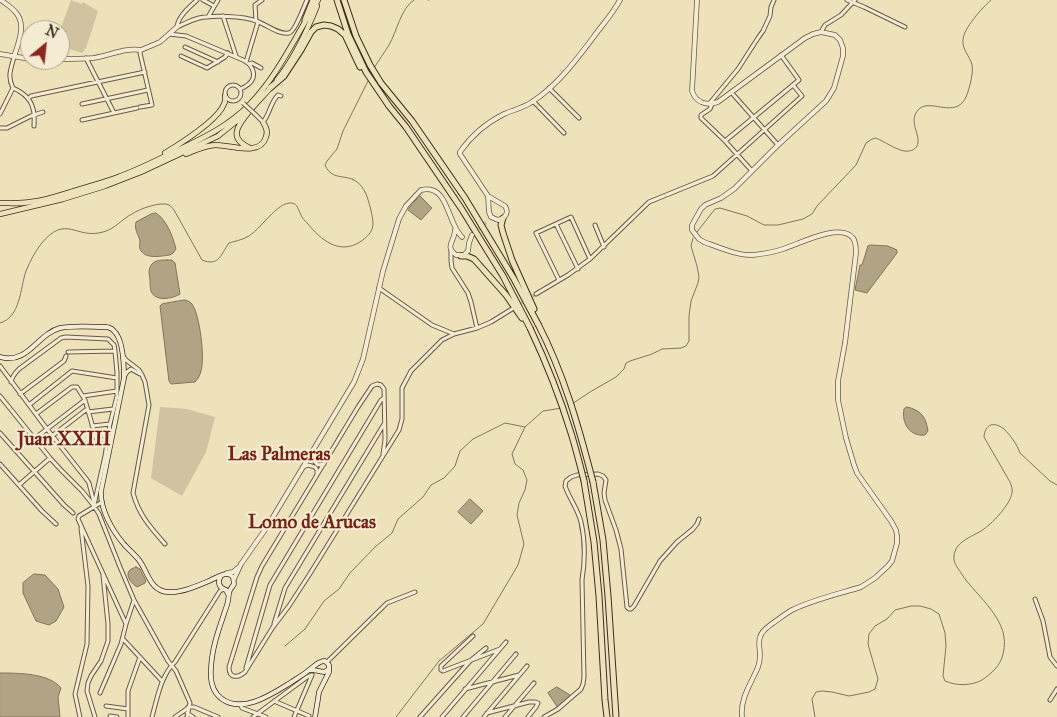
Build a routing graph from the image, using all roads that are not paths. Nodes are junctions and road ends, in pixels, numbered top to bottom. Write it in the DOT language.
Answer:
graph roads {
  1 [pos="1,0"];
  2 [pos="197,0"];
  3 [pos="203,0"];
  4 [pos="218,0"];
  5 [pos="262,0"];
  6 [pos="307,0"];
  7 [pos="313,0"];
  8 [pos="318,0"];
  9 [pos="337,0"];
  10 [pos="344,0"];
  11 [pos="348,0"];
  12 [pos="620,0"];
  13 [pos="697,0"];
  14 [pos="774,0"];
  15 [pos="847,0"];
  16 [pos="854,1"];
  17 [pos="214,6"];
  18 [pos="223,16"];
  19 [pos="208,17"];
  20 [pos="350,18"];
  21 [pos="305,20"];
  22 [pos="257,21"];
  23 [pos="177,27"];
  24 [pos="905,27"];
  25 [pos="821,32"];
  26 [pos="170,34"];
  27 [pos="350,43"];
  28 [pos="185,47"];
  29 [pos="141,50"];
  30 [pos="0,54"];
  31 [pos="232,55"];
  32 [pos="781,55"];
  33 [pos="181,56"];
  34 [pos="14,57"];
  35 [pos="20,58"];
  36 [pos="86,58"];
  37 [pos="70,59"];
  38 [pos="218,62"];
  39 [pos="248,63"];
  40 [pos="260,68"];
  41 [pos="145,72"];
  42 [pos="98,82"];
  43 [pos="793,85"];
  44 [pos="13,88"];
  45 [pos="270,88"];
  46 [pos="550,88"];
  47 [pos="240,89"];
  48 [pos="148,90"];
  49 [pos="731,92"];
  50 [pos="225,96"];
  51 [pos="281,96"];
  52 [pos="28,99"];
  53 [pos="106,99"];
  54 [pos="239,99"];
  55 [pos="533,102"];
  56 [pos="82,104"];
  57 [pos="710,104"];
  58 [pos="43,112"];
  59 [pos="249,112"];
  60 [pos="114,113"];
  61 [pos="0,114"];
  62 [pos="34,115"];
  63 [pos="267,117"];
  64 [pos="754,117"];
  65 [pos="579,118"];
  66 [pos="82,120"];
  67 [pos="263,122"];
  68 [pos="34,126"];
  69 [pos="0,128"];
  70 [pos="266,128"];
  71 [pos="765,130"];
  72 [pos="564,133"];
  73 [pos="725,141"];
  74 [pos="778,145"];
  75 [pos="250,148"];
  76 [pos="737,154"];
  77 [pos="164,162"];
  78 [pos="148,164"];
  79 [pos="752,171"];
  80 [pos="488,196"];
  81 [pos="497,202"];
  82 [pos="0,203"];
  83 [pos="31,204"];
  84 [pos="490,208"];
  85 [pos="0,214"];
  86 [pos="491,217"];
  87 [pos="503,218"];
  88 [pos="488,221"];
  89 [pos="556,224"];
  90 [pos="595,225"];
  91 [pos="455,227"];
  92 [pos="463,237"];
  93 [pos="454,239"];
  94 [pos="468,243"];
  95 [pos="604,246"];
  96 [pos="451,249"];
  97 [pos="460,256"];
  98 [pos="590,259"];
  99 [pos="451,264"];
  100 [pos="578,269"];
  101 [pos="559,280"];
  102 [pos="379,288"];
  103 [pos="536,294"];
  104 [pos="512,309"];
  105 [pos="476,321"];
  106 [pos="540,324"];
  107 [pos="484,325"];
  108 [pos="477,328"];
  109 [pos="471,330"];
  110 [pos="530,330"];
  111 [pos="454,334"];
  112 [pos="115,351"];
  113 [pos="68,352"];
  114 [pos="122,355"];
  115 [pos="66,356"];
  116 [pos="0,357"];
  117 [pos="0,366"];
  118 [pos="142,376"];
  119 [pos="117,378"];
  120 [pos="124,378"];
  121 [pos="11,382"];
  122 [pos="117,391"];
  123 [pos="20,394"];
  124 [pos="0,396"];
  125 [pos="82,396"];
  126 [pos="384,398"];
  127 [pos="85,400"];
  128 [pos="29,405"];
  129 [pos="88,410"];
  130 [pos="113,410"];
  131 [pos="36,414"];
  132 [pos="384,423"];
  133 [pos="110,424"];
  134 [pos="92,426"];
  135 [pos="46,429"];
  136 [pos="0,433"];
  137 [pos="52,436"];
  138 [pos="34,439"];
  139 [pos="107,441"];
  140 [pos="313,451"];
  141 [pos="383,454"];
  142 [pos="50,458"];
  143 [pos="0,464"];
  144 [pos="324,464"];
  145 [pos="304,467"];
  146 [pos="34,472"];
  147 [pos="317,476"];
  148 [pos="19,485"];
  149 [pos="102,502"];
  150 [pos="94,506"];
  151 [pos="105,511"];
  152 [pos="72,513"];
  153 [pos="99,514"];
  154 [pos="107,517"];
  155 [pos="699,519"];
  156 [pos="102,520"];
  157 [pos="56,524"];
  158 [pos="82,528"];
  159 [pos="165,544"];
  160 [pos="241,564"];
  161 [pos="103,575"];
  162 [pos="223,575"];
  163 [pos="234,579"];
  164 [pos="208,582"];
  165 [pos="223,588"];
  166 [pos="415,592"];
  167 [pos="1035,599"];
  168 [pos="134,600"];
  169 [pos="126,624"];
  170 [pos="274,627"];
  171 [pos="473,636"];
  172 [pos="123,638"];
  173 [pos="506,642"];
  174 [pos="252,644"];
  175 [pos="260,648"];
  176 [pos="486,648"];
  177 [pos="500,649"];
  178 [pos="516,654"];
  179 [pos="140,657"];
  180 [pos="470,661"];
  181 [pos="320,662"];
  182 [pos="327,662"];
  183 [pos="172,666"];
  184 [pos="527,666"];
  185 [pos="1057,666"];
  186 [pos="329,669"];
  187 [pos="309,670"];
  188 [pos="321,671"];
  189 [pos="245,672"];
  190 [pos="520,675"];
  191 [pos="162,681"];
  192 [pos="493,682"];
  193 [pos="324,683"];
  194 [pos="534,683"];
  195 [pos="1057,689"];
  196 [pos="465,690"];
  197 [pos="100,693"];
  198 [pos="1050,700"];
  199 [pos="274,701"];
  200 [pos="240,704"];
  201 [pos="106,706"];
  202 [pos="514,707"];
  203 [pos="188,708"];
  204 [pos="128,710"];
  205 [pos="297,711"];
  206 [pos="257,713"];
  207 [pos="487,713"];
  208 [pos="187,715"];
  209 [pos="110,716"];
  210 [pos="310,716"];
  211 [pos="80,717"];
  212 [pos="95,717"];
  213 [pos="117,717"];
  214 [pos="128,717"];
  215 [pos="152,717"];
  216 [pos="175,717"];
  217 [pos="193,717"];
  218 [pos="218,717"];
  219 [pos="253,717"];
  220 [pos="266,717"];
  221 [pos="294,717"];
  222 [pos="315,717"];
  223 [pos="420,717"];
  224 [pos="442,717"];
  225 [pos="463,717"];
  226 [pos="484,717"];
  227 [pos="505,717"];
  228 [pos="528,717"];
  229 [pos="544,717"];
  230 [pos="607,717"];
  231 [pos="616,717"];
  232 [pos="742,717"];
  1 -- 34 [label="street"];
  2 -- 23 [label="street"];
  3 -- 17 [label="street"];
  4 -- 17 [label="street"];
  5 -- 22 [label="street"];
  6 -- 22 [label="street"];
  7 -- 21 [label="highway"];
  8 -- 21 [label="main road"];
  8 -- 45 [label="main road"];
  9 -- 27 [label="highway"];
  10 -- 20 [label="highway"];
  11 -- 20 [label="highway"];
  12 -- 46 [label="street"];
  13 -- 57 [label="street"];
  14 -- 57 [label="street"];
  15 -- 16 [label="street"];
  16 -- 24 [label="street"];
  16 -- 25 [label="street"];
  17 -- 19 [label="street"];
  18 -- 19 [label="street"];
  18 -- 22 [label="street"];
  18 -- 31 [label="street"];
  19 -- 23 [label="street"];
  20 -- 106 [label="highway"];
  21 -- 78 [label="main road"];
  22 -- 39 [label="street"];
  23 -- 26 [label="street"];
  25 -- 32 [label="street"];
  25 -- 74 [label="street"];
  26 -- 29 [label="street"];
  26 -- 31 [label="street"];
  27 -- 45 [label="highway"];
  27 -- 110 [label="highway"];
  28 -- 38 [label="street"];
  29 -- 36 [label="street"];
  29 -- 41 [label="street"];
  30 -- 34 [label="street"];
  31 -- 38 [label="street"];
  31 -- 39 [label="street"];
  32 -- 43 [label="street"];
  32 -- 49 [label="street"];
  33 -- 38 [label="street"];
  34 -- 35 [label="street"];
  34 -- 44 [label="street"];
  36 -- 37 [label="street"];
  36 -- 42 [label="street"];
  39 -- 40 [label="street"];
  39 -- 47 [label="street"];
  41 -- 42 [label="street"];
  41 -- 48 [label="street"];
  42 -- 52 [label="street"];
  42 -- 53 [label="street"];
  43 -- 64 [label="street"];
  43 -- 71 [label="street"];
  44 -- 52 [label="street"];
  44 -- 61 [label="street"];
  45 -- 59 [label="main road"];
  46 -- 55 [label="street"];
  46 -- 65 [label="street"];
  47 -- 50 [label="street"];
  47 -- 54 [label="street"];
  48 -- 53 [label="street"];
  48 -- 60 [label="street"];
  49 -- 57 [label="street"];
  49 -- 64 [label="street"];
  50 -- 54 [label="street"];
  50 -- 78 [label="main road"];
  51 -- 63 [label="street"];
  52 -- 62 [label="street"];
  53 -- 56 [label="street"];
  53 -- 60 [label="street"];
  54 -- 67 [label="street, bridge"];
  55 -- 72 [label="street"];
  55 -- 80 [label="street"];
  57 -- 73 [label="street"];
  58 -- 62 [label="street"];
  59 -- 75 [label="main road"];
  59 -- 77 [label="main road"];
  60 -- 66 [label="street"];
  62 -- 68 [label="street"];
  62 -- 69 [label="street"];
  63 -- 67 [label="street"];
  63 -- 70 [label="street"];
  64 -- 71 [label="street"];
  64 -- 73 [label="street"];
  67 -- 70 [label="main road"];
  70 -- 75 [label="main road"];
  71 -- 74 [label="street"];
  71 -- 76 [label="street"];
  73 -- 76 [label="street"];
  74 -- 79 [label="street"];
  75 -- 77 [label="main road"];
  76 -- 79 [label="street"];
  76 -- 95 [label="street"];
  77 -- 83 [label="main road"];
  78 -- 83 [label="main road"];
  79 -- 232 [label="street"];
  80 -- 81 [label="street"];
  80 -- 84 [label="street"];
  81 -- 84 [label="street"];
  81 -- 87 [label="street"];
  82 -- 83 [label="main road"];
  83 -- 85 [label="main road"];
  84 -- 86 [label="street"];
  86 -- 87 [label="street"];
  86 -- 88 [label="street"];
  87 -- 106 [label="highway"];
  89 -- 98 [label="street"];
  89 -- 100 [label="street"];
  89 -- 101 [label="street"];
  90 -- 95 [label="street"];
  91 -- 92 [label="street"];
  91 -- 93 [label="street"];
  91 -- 102 [label="street"];
  92 -- 93 [label="street"];
  92 -- 94 [label="street"];
  92 -- 94 [label="street"];
  93 -- 96 [label="street"];
  94 -- 97 [label="street"];
  95 -- 98 [label="street"];
  96 -- 97 [label="street"];
  96 -- 99 [label="street"];
  97 -- 99 [label="street"];
  97 -- 110 [label="highway"];
  98 -- 100 [label="street"];
  99 -- 105 [label="street"];
  100 -- 101 [label="street"];
  101 -- 103 [label="street"];
  102 -- 111 [label="street"];
  102 -- 140 [label="street"];
  104 -- 107 [label="street"];
  105 -- 107 [label="street"];
  105 -- 108 [label="street"];
  105 -- 109 [label="street"];
  106 -- 231 [label="highway, bridge"];
  107 -- 108 [label="street"];
  108 -- 109 [label="street"];
  109 -- 111 [label="street"];
  110 -- 230 [label="highway, bridge"];
  111 -- 141 [label="street"];
  112 -- 113 [label="street"];
  112 -- 119 [label="street"];
  112 -- 121 [label="street"];
  114 -- 116 [label="street"];
  114 -- 118 [label="street"];
  114 -- 120 [label="street"];
  115 -- 123 [label="street"];
  117 -- 121 [label="street"];
  118 -- 120 [label="street"];
  118 -- 159 [label="street"];
  119 -- 122 [label="street"];
  119 -- 128 [label="street"];
  120 -- 149 [label="street"];
  121 -- 123 [label="street"];
  122 -- 125 [label="street"];
  122 -- 130 [label="street"];
  123 -- 128 [label="street"];
  124 -- 138 [label="street"];
  125 -- 127 [label="street"];
  125 -- 131 [label="street"];
  126 -- 132 [label="street"];
  126 -- 144 [label="street"];
  126 -- 174 [label="street"];
  127 -- 129 [label="street"];
  127 -- 135 [label="street"];
  128 -- 131 [label="street"];
  129 -- 130 [label="street"];
  129 -- 134 [label="street"];
  129 -- 137 [label="street"];
  130 -- 133 [label="street"];
  131 -- 135 [label="street"];
  132 -- 141 [label="street"];
  132 -- 170 [label="street"];
  133 -- 134 [label="street"];
  133 -- 139 [label="street"];
  134 -- 139 [label="street"];
  135 -- 137 [label="street"];
  135 -- 138 [label="street"];
  136 -- 146 [label="street"];
  137 -- 150 [label="street"];
  138 -- 142 [label="street"];
  139 -- 150 [label="street"];
  140 -- 144 [label="street"];
  140 -- 145 [label="street"];
  141 -- 170 [label="street"];
  142 -- 146 [label="street"];
  142 -- 150 [label="street"];
  143 -- 148 [label="street"];
  144 -- 147 [label="street"];
  145 -- 147 [label="street"];
  145 -- 160 [label="street"];
  146 -- 148 [label="street"];
  146 -- 152 [label="street"];
  147 -- 189 [label="street"];
  148 -- 157 [label="street"];
  149 -- 150 [label="street"];
  149 -- 151 [label="street"];
  150 -- 153 [label="street"];
  150 -- 158 [label="street"];
  151 -- 153 [label="street"];
  151 -- 154 [label="street"];
  153 -- 156 [label="street"];
  154 -- 156 [label="street"];
  154 -- 164 [label="street"];
  155 -- 229 [label="street"];
  156 -- 168 [label="street"];
  158 -- 161 [label="street"];
  158 -- 211 [label="street"];
  160 -- 162 [label="street"];
  160 -- 163 [label="street"];
  161 -- 169 [label="street"];
  161 -- 212 [label="street"];
  162 -- 163 [label="street"];
  162 -- 164 [label="street"];
  162 -- 165 [label="street"];
  163 -- 165 [label="street"];
  164 -- 165 [label="street"];
  165 -- 183 [label="street"];
  165 -- 200 [label="street"];
  166 -- 182 [label="street"];
  167 -- 185 [label="street"];
  168 -- 169 [label="street"];
  168 -- 183 [label="street"];
  169 -- 172 [label="street"];
  170 -- 175 [label="street"];
  171 -- 180 [label="street"];
  172 -- 179 [label="street"];
  172 -- 197 [label="street"];
  173 -- 177 [label="street"];
  174 -- 175 [label="street"];
  174 -- 189 [label="street"];
  175 -- 189 [label="street"];
  176 -- 180 [label="street"];
  177 -- 180 [label="street"];
  177 -- 196 [label="street"];
  178 -- 192 [label="street"];
  179 -- 191 [label="street"];
  179 -- 204 [label="street"];
  180 -- 223 [label="street"];
  181 -- 182 [label="street"];
  181 -- 187 [label="street"];
  181 -- 188 [label="street"];
  182 -- 186 [label="street"];
  183 -- 191 [label="street"];
  183 -- 203 [label="street"];
  184 -- 190 [label="street"];
  186 -- 188 [label="street"];
  186 -- 193 [label="street"];
  187 -- 188 [label="street"];
  187 -- 200 [label="street"];
  188 -- 193 [label="street"];
  190 -- 192 [label="street"];
  190 -- 207 [label="street"];
  191 -- 215 [label="street"];
  192 -- 196 [label="street"];
  192 -- 225 [label="street"];
  193 -- 222 [label="street"];
  194 -- 202 [label="street"];
  195 -- 198 [label="street"];
  196 -- 224 [label="street"];
  199 -- 205 [label="street"];
  199 -- 205 [label="street"];
  199 -- 206 [label="street"];
  200 -- 206 [label="street"];
  201 -- 204 [label="street"];
  202 -- 207 [label="street"];
  202 -- 227 [label="street"];
  202 -- 228 [label="street"];
  203 -- 208 [label="street"];
  203 -- 216 [label="street"];
  203 -- 218 [label="street"];
  204 -- 214 [label="street"];
  205 -- 210 [label="street"];
  205 -- 221 [label="street"];
  206 -- 219 [label="street"];
  206 -- 220 [label="street"];
  207 -- 226 [label="street"];
  208 -- 217 [label="street"];
  209 -- 213 [label="street"];
}
